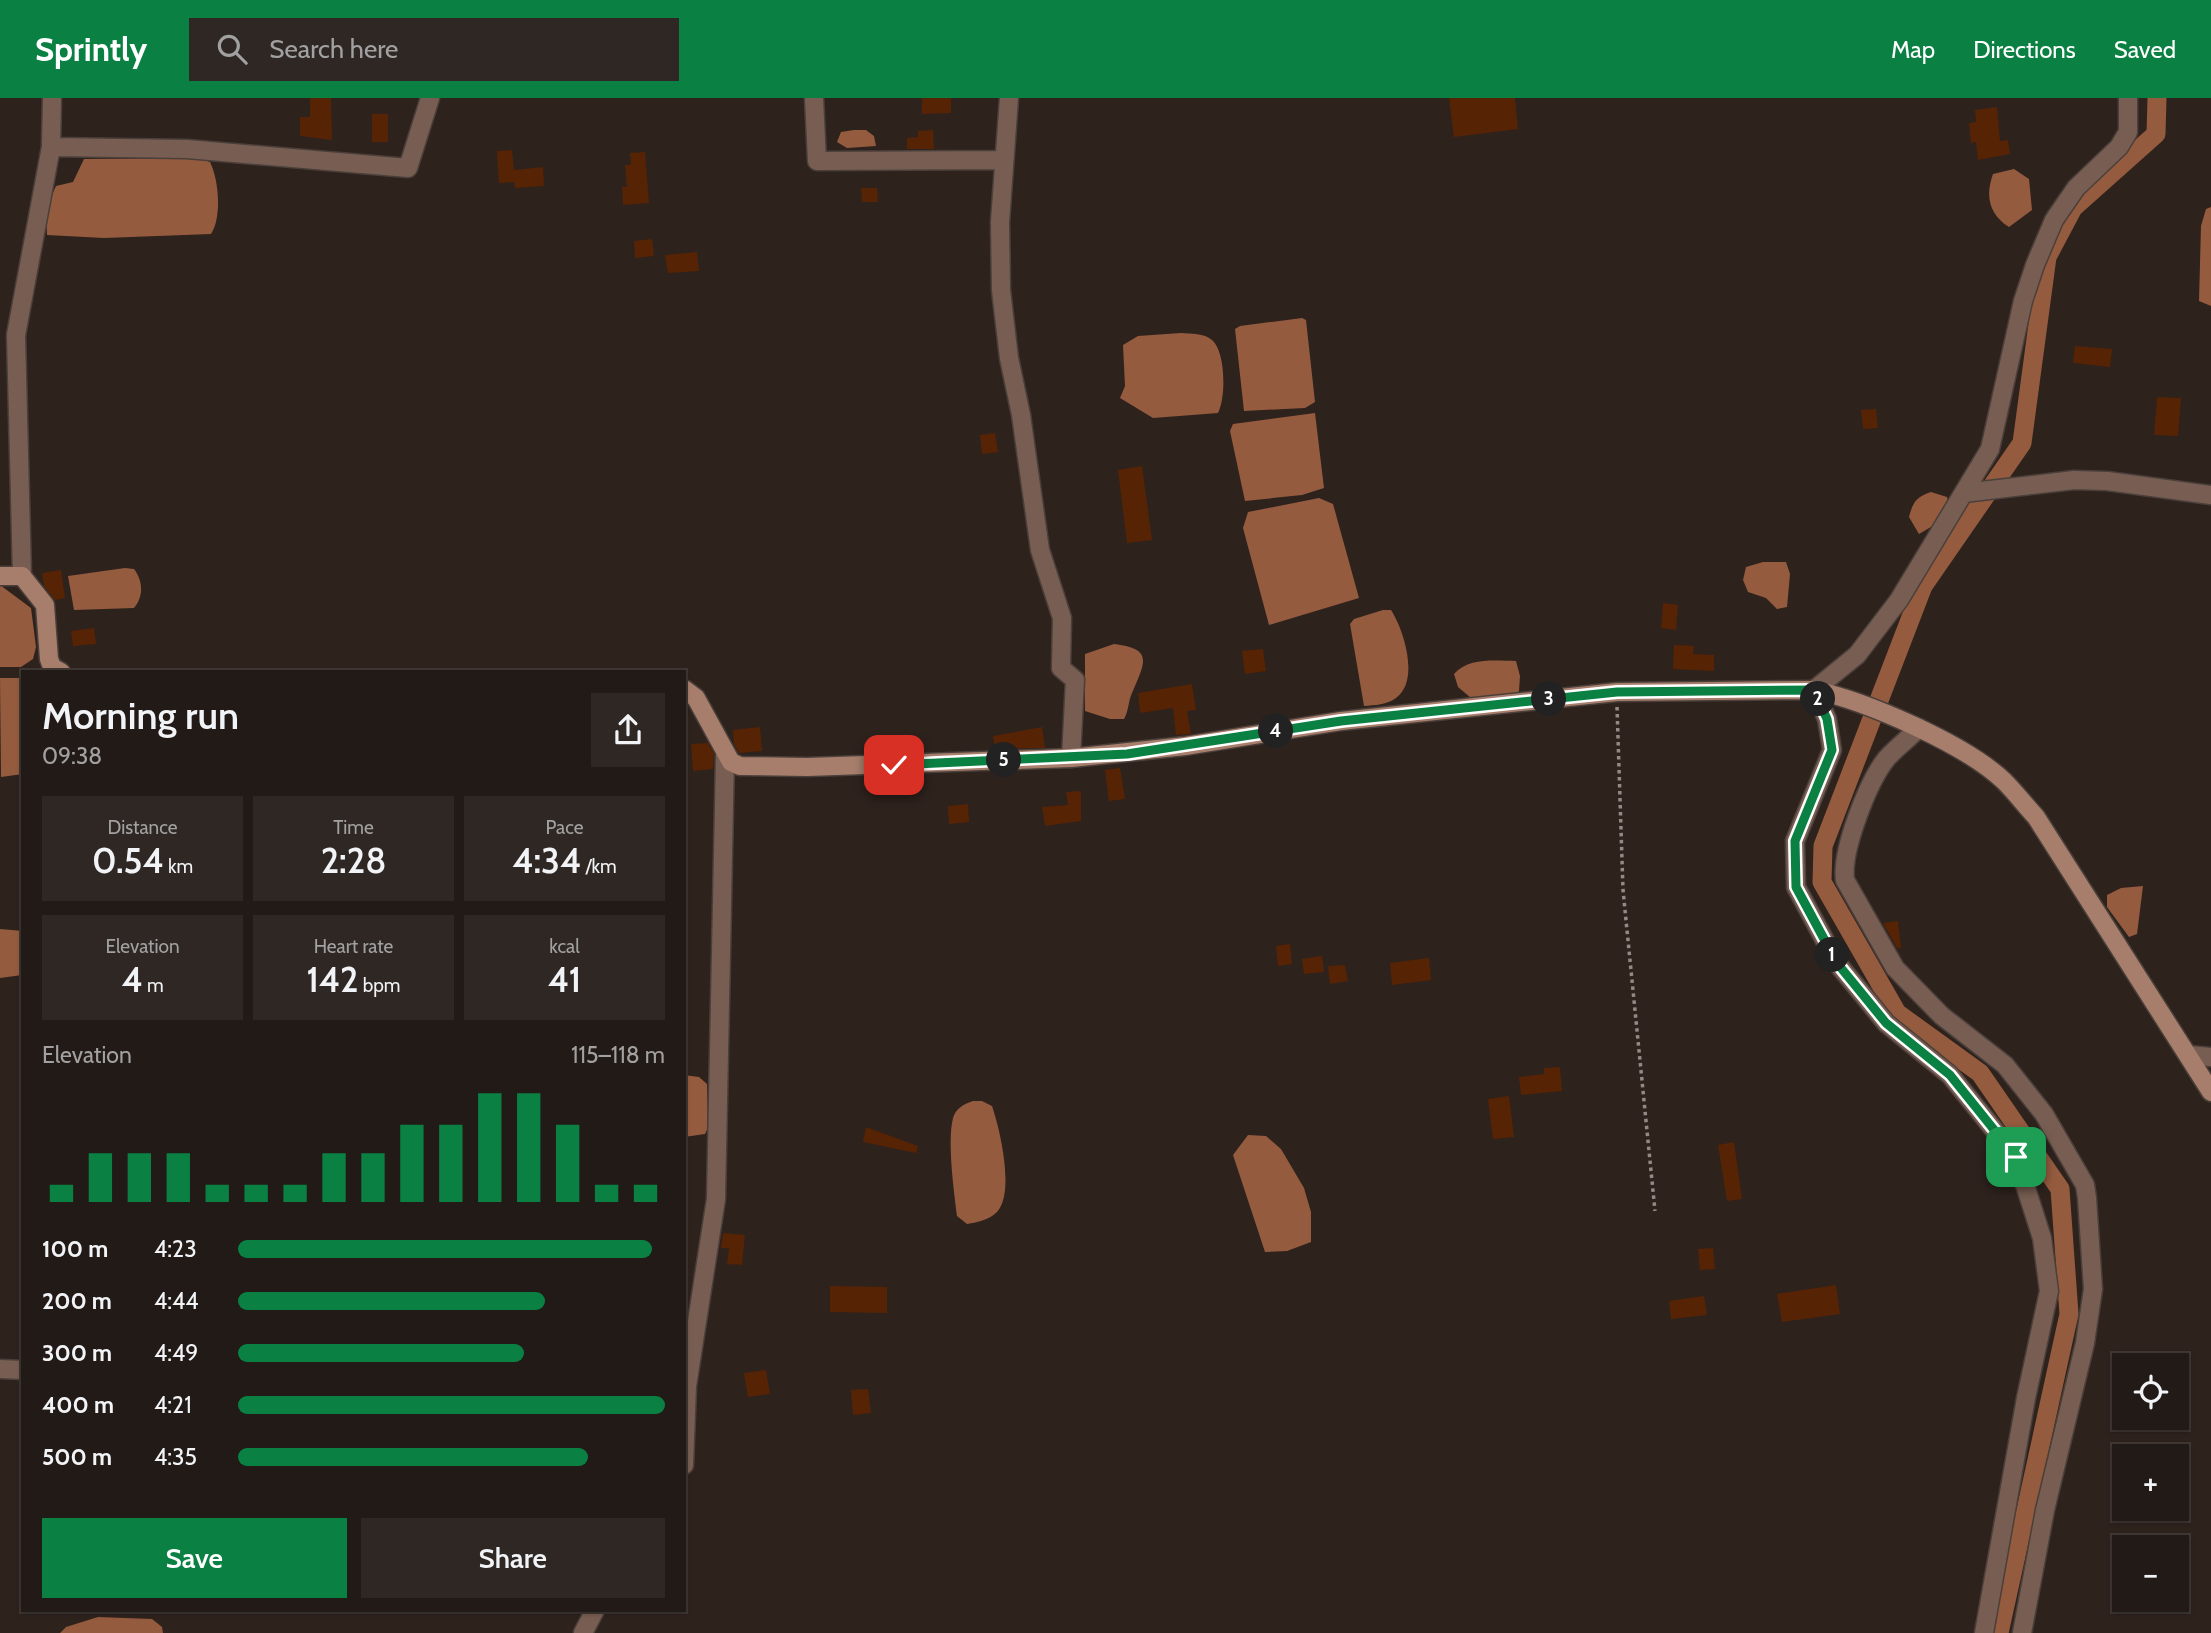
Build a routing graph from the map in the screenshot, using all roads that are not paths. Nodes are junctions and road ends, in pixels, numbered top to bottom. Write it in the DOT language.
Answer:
graph roads {
  1 [pos="52,98"];
  2 [pos="430,98"];
  3 [pos="814,98"];
  4 [pos="1009,98"];
  5 [pos="2128,98"];
  6 [pos="51,147"];
  7 [pos="1004,160"];
  8 [pos="1964,493"];
  9 [pos="2211,495"];
  10 [pos="0,576"];
  11 [pos="22,576"];
  12 [pos="55,670"];
  13 [pos="686,690"];
  14 [pos="1814,690"];
  15 [pos="1916,727"];
  16 [pos="725,756"];
  17 [pos="1071,758"];
  18 [pos="2189,1055"];
  19 [pos="2211,1057"];
  20 [pos="2211,1092"];
  21 [pos="0,1369"];
  22 [pos="21,1370"];
  23 [pos="686,1412"];
  24 [pos="594,1612"];
  25 [pos="583,1633"];
  26 [pos="1984,1633"];
  27 [pos="2022,1633"];
  1 -- 6 [label="street"];
  2 -- 6 [label="street"];
  3 -- 7 [label="street"];
  4 -- 7 [label="street"];
  5 -- 8 [label="street"];
  6 -- 11 [label="street"];
  7 -- 17 [label="street"];
  8 -- 9 [label="street"];
  8 -- 14 [label="street"];
  10 -- 11 [label="main road"];
  11 -- 12 [label="main road"];
  13 -- 16 [label="main road"];
  14 -- 15 [label="main road"];
  14 -- 17 [label="main road"];
  14 -- 26 [label="street"];
  15 -- 18 [label="main road"];
  15 -- 27 [label="street"];
  16 -- 17 [label="main road"];
  16 -- 23 [label="street"];
  18 -- 19 [label="street"];
  18 -- 20 [label="main road"];
  21 -- 22 [label="street"];
  24 -- 25 [label="street"];
}
